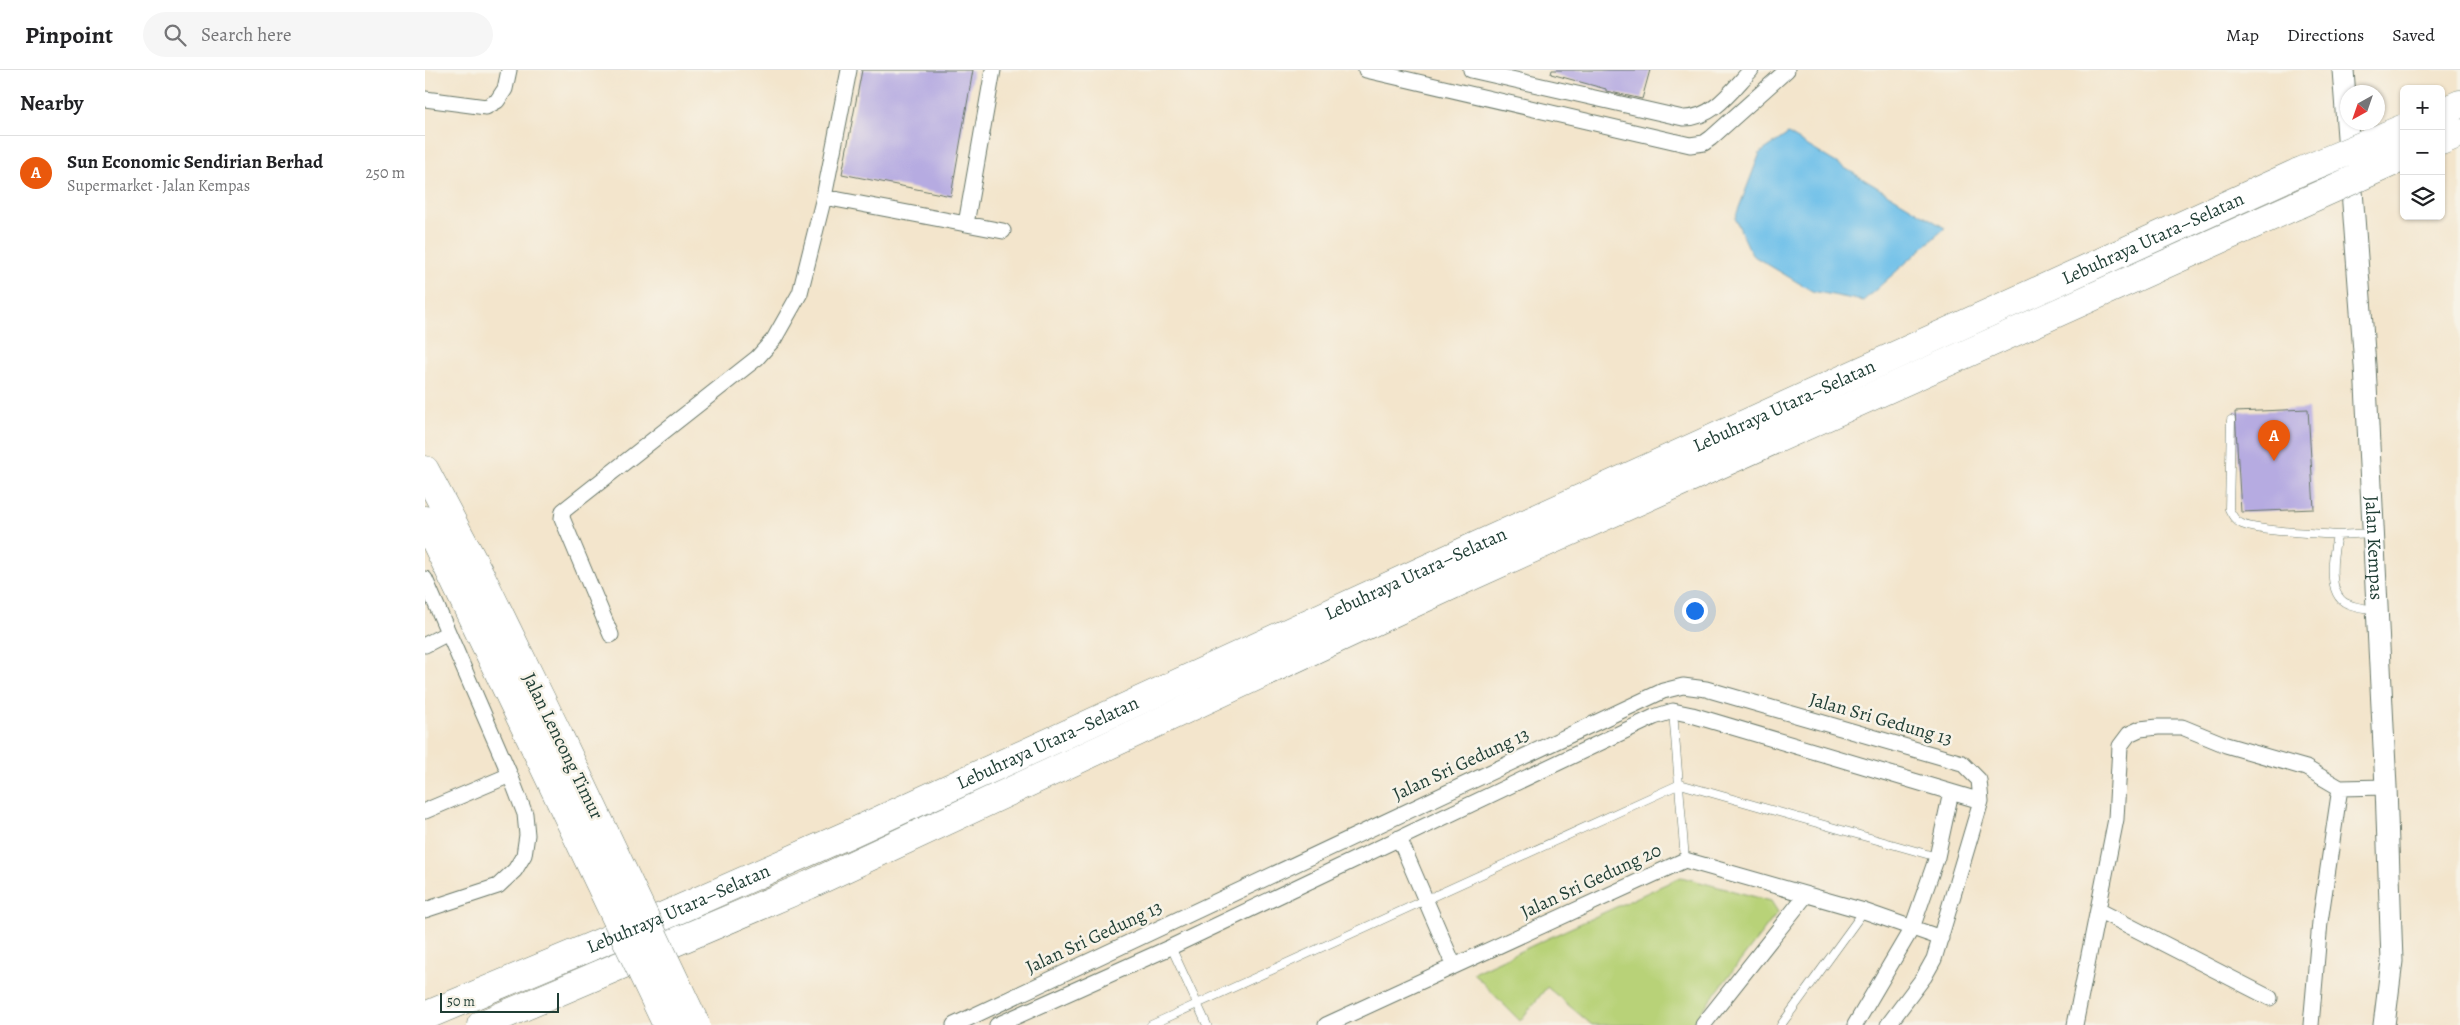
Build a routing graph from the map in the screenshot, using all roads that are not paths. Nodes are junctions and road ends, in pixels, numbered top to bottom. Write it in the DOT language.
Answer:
graph roads {
  1 [pos="509,70"];
  2 [pos="849,70"];
  3 [pos="993,70"];
  4 [pos="1366,70"];
  5 [pos="1471,70"];
  6 [pos="1751,70"];
  7 [pos="1787,70"];
  8 [pos="2343,70"];
  9 [pos="425,99"];
  10 [pos="2460,104"];
  11 [pos="2445,110"];
  12 [pos="2400,130"];
  13 [pos="2460,133"];
  14 [pos="2445,139"];
  15 [pos="2400,159"];
  16 [pos="824,197"];
  17 [pos="966,224"];
  18 [pos="1003,231"];
  19 [pos="2231,420"];
  20 [pos="425,470"];
  21 [pos="427,530"];
  22 [pos="2373,533"];
  23 [pos="2337,535"];
  24 [pos="425,579"];
  25 [pos="2377,611"];
  26 [pos="448,633"];
  27 [pos="611,635"];
  28 [pos="425,645"];
  29 [pos="1673,711"];
  30 [pos="510,775"];
  31 [pos="1680,784"];
  32 [pos="2386,787"];
  33 [pos="2340,788"];
  34 [pos="1951,792"];
  35 [pos="1981,801"];
  36 [pos="425,812"];
  37 [pos="1399,838"];
  38 [pos="1937,857"];
  39 [pos="1685,860"];
  40 [pos="1806,895"];
  41 [pos="1425,898"];
  42 [pos="425,910"];
  43 [pos="2098,910"];
  44 [pos="1864,911"];
  45 [pos="1912,928"];
  46 [pos="1941,938"];
  47 [pos="1171,947"];
  48 [pos="1454,966"];
  49 [pos="2270,998"];
  50 [pos="1197,1004"];
  51 [pos="425,1016"];
  52 [pos="1352,1020"];
  53 [pos="481,1025"];
  54 [pos="667,1025"];
  55 [pos="696,1025"];
  56 [pos="954,1025"];
  57 [pos="997,1025"];
  58 [pos="1151,1025"];
  59 [pos="1207,1025"];
  60 [pos="1326,1025"];
  61 [pos="1703,1025"];
  62 [pos="1781,1025"];
  63 [pos="1855,1025"];
  64 [pos="1888,1025"];
  65 [pos="2075,1025"];
  66 [pos="2311,1025"];
  67 [pos="2384,1025"];
  1 -- 9 [label="street"];
  2 -- 16 [label="street"];
  3 -- 17 [label="street"];
  4 -- 7 [label="street"];
  5 -- 6 [label="street"];
  8 -- 22 [label="main road, Jalan Kempas"];
  10 -- 11 [label="highway"];
  12 -- 51 [label="highway, Lebuhraya Utara–Selatan, bridge"];
  13 -- 14 [label="highway"];
  15 -- 53 [label="highway, Lebuhraya Utara–Selatan, bridge"];
  16 -- 17 [label="street"];
  16 -- 27 [label="street"];
  17 -- 18 [label="street"];
  19 -- 23 [label="lane"];
  20 -- 55 [label="highway, Jalan Lencong Timur, bridge"];
  21 -- 54 [label="highway, Jalan Lencong Timur, bridge"];
  22 -- 23 [label="lane"];
  22 -- 25 [label="main road, Jalan Kempas"];
  23 -- 25 [label="lane"];
  24 -- 26 [label="street"];
  25 -- 32 [label="main road, Jalan Kempas"];
  26 -- 28 [label="street"];
  26 -- 30 [label="street"];
  29 -- 31 [label="lane"];
  29 -- 34 [label="street"];
  29 -- 37 [label="street, Jalan Sri Gedung 13"];
  30 -- 36 [label="street"];
  30 -- 42 [label="street"];
  31 -- 38 [label="lane"];
  31 -- 39 [label="lane"];
  31 -- 41 [label="lane"];
  32 -- 33 [label="street"];
  32 -- 67 [label="main road, Jalan Kempas"];
  33 -- 43 [label="street"];
  33 -- 66 [label="street"];
  34 -- 35 [label="street"];
  34 -- 38 [label="street"];
  35 -- 46 [label="street, Jalan Sri Gedung 13"];
  35 -- 56 [label="street, Jalan Sri Gedung 13"];
  37 -- 41 [label="street"];
  37 -- 47 [label="street, Jalan Sri Gedung 13"];
  38 -- 45 [label="street"];
  39 -- 40 [label="street, Jalan Sri Gedung 20"];
  39 -- 48 [label="street, Jalan Sri Gedung 20"];
  40 -- 44 [label="street, Jalan Sri Gedung 20"];
  40 -- 61 [label="street"];
  41 -- 48 [label="street"];
  41 -- 50 [label="lane"];
  43 -- 49 [label="street"];
  43 -- 65 [label="street"];
  44 -- 45 [label="street, Jalan Sri Gedung 20"];
  44 -- 62 [label="lane"];
  45 -- 46 [label="street, Jalan Sri Gedung 20"];
  45 -- 63 [label="street"];
  46 -- 64 [label="street, Jalan Sri Gedung 13"];
  47 -- 50 [label="lane"];
  47 -- 57 [label="street, Jalan Sri Gedung 13"];
  48 -- 52 [label="street, Jalan Sri Gedung 20"];
  50 -- 58 [label="lane"];
  50 -- 59 [label="lane"];
  52 -- 60 [label="street, Jalan Sri Gedung 20"];
}
